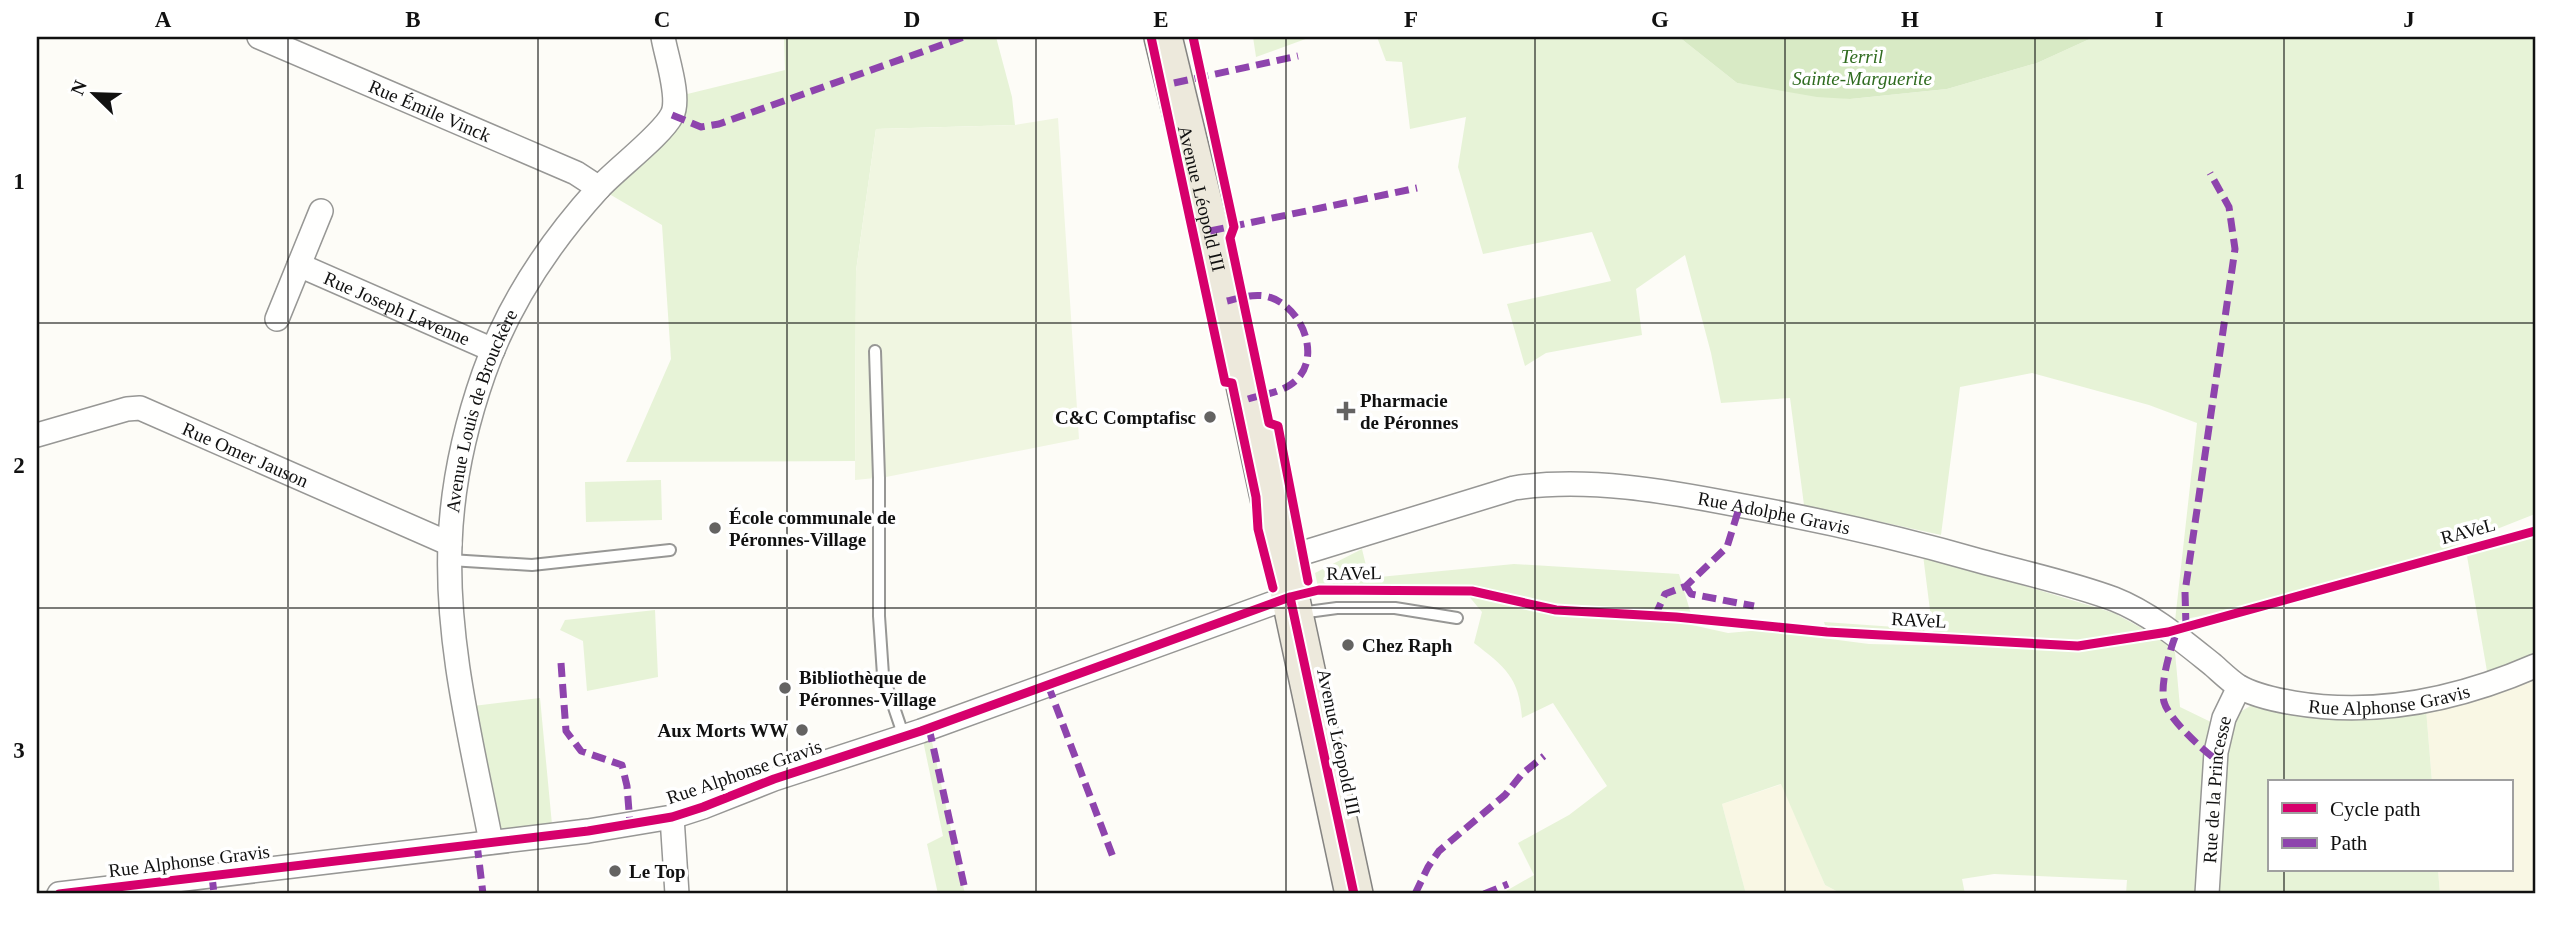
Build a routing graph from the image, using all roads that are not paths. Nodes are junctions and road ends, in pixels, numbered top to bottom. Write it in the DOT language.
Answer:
graph roads {
  1 [pos="259,37"];
  2 [pos="663,37"];
  3 [pos="1163,37"];
  4 [pos="599,188"];
  5 [pos="321,211"];
  6 [pos="299,265"];
  7 [pos="277,319"];
  8 [pos="493,351"];
  9 [pos="875,351"];
  10 [pos="37,435"];
  11 [pos="670,550"];
  12 [pos="450,552"];
  13 [pos="1283,559"];
  14 [pos="1292,605"];
  15 [pos="1457,618"];
  16 [pos="2535,666"];
  17 [pos="2239,687"];
  18 [pos="904,737"];
  19 [pos="672,817"];
  20 [pos="491,842"];
  21 [pos="60,894"];
  22 [pos="677,894"];
  23 [pos="1354,894"];
  24 [pos="2207,894"];
  1 -- 4 [label="street, Rue Émile Vinck"];
  2 -- 4 [label="street, Avenue Louis de Brouckère"];
  3 -- 13 [label="main road, Avenue Léopold III"];
  4 -- 8 [label="street, Avenue Louis de Brouckère"];
  5 -- 6 [label="street, Rue Joseph Lavenne"];
  6 -- 7 [label="street, Rue Joseph Lavenne"];
  6 -- 8 [label="street, Rue Joseph Lavenne"];
  8 -- 12 [label="street, Avenue Louis de Brouckère"];
  9 -- 18 [label="lane"];
  10 -- 12 [label="street, Rue Omer Jauson"];
  11 -- 12 [label="lane"];
  12 -- 20 [label="street, Avenue Louis de Brouckère"];
  13 -- 14 [label="main road, Avenue Léopold III"];
  13 -- 17 [label="street, Rue Adolphe Gravis"];
  14 -- 15 [label="lane"];
  14 -- 18 [label="street, Rue Alphonse Gravis"];
  14 -- 23 [label="main road, Avenue Léopold III"];
  16 -- 17 [label="street, Rue Alphonse Gravis"];
  17 -- 24 [label="street, Rue de la Princesse"];
  18 -- 19 [label="street, Rue Alphonse Gravis"];
  19 -- 20 [label="street, Rue Alphonse Gravis"];
  19 -- 22 [label="street"];
  20 -- 21 [label="street, Rue Alphonse Gravis"];
}
